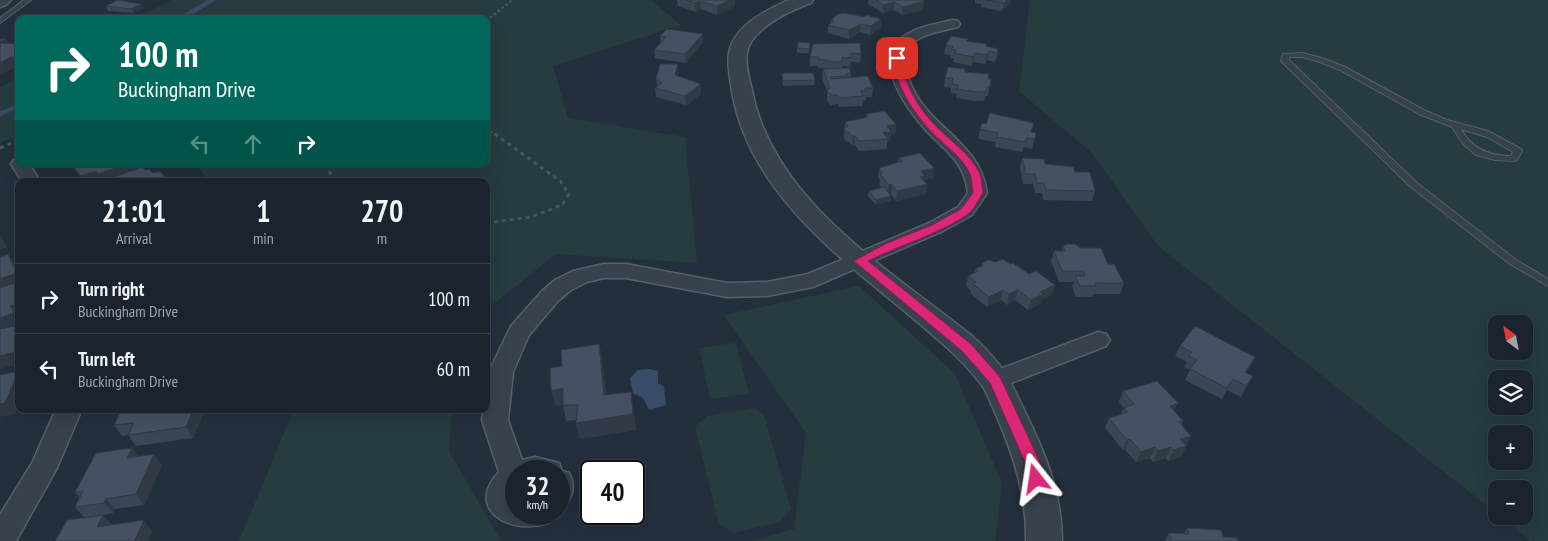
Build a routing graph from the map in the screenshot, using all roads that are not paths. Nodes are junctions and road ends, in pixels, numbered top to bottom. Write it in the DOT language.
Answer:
graph roads {
  1 [pos="3,0"];
  2 [pos="28,0"];
  3 [pos="805,0"];
  4 [pos="0,2"];
  5 [pos="0,20"];
  6 [pos="953,24"];
  7 [pos="1456,126"];
  8 [pos="22,167"];
  9 [pos="29,178"];
  10 [pos="860,261"];
  11 [pos="1548,283"];
  12 [pos="1098,340"];
  13 [pos="996,380"];
  14 [pos="67,413"];
  15 [pos="511,460"];
  16 [pos="505,486"];
  17 [pos="505,508"];
  18 [pos="0,541"];
  19 [pos="1044,541"];
  1 -- 4 [label="street"];
  2 -- 5 [label="lane"];
  3 -- 10 [label="street"];
  6 -- 10 [label="street"];
  7 -- 7 [label="lane"];
  7 -- 11 [label="lane"];
  8 -- 9 [label="street"];
  10 -- 13 [label="street"];
  10 -- 15 [label="street"];
  12 -- 13 [label="street"];
  13 -- 19 [label="street"];
  14 -- 18 [label="street"];
  16 -- 17 [label="street"];
}
